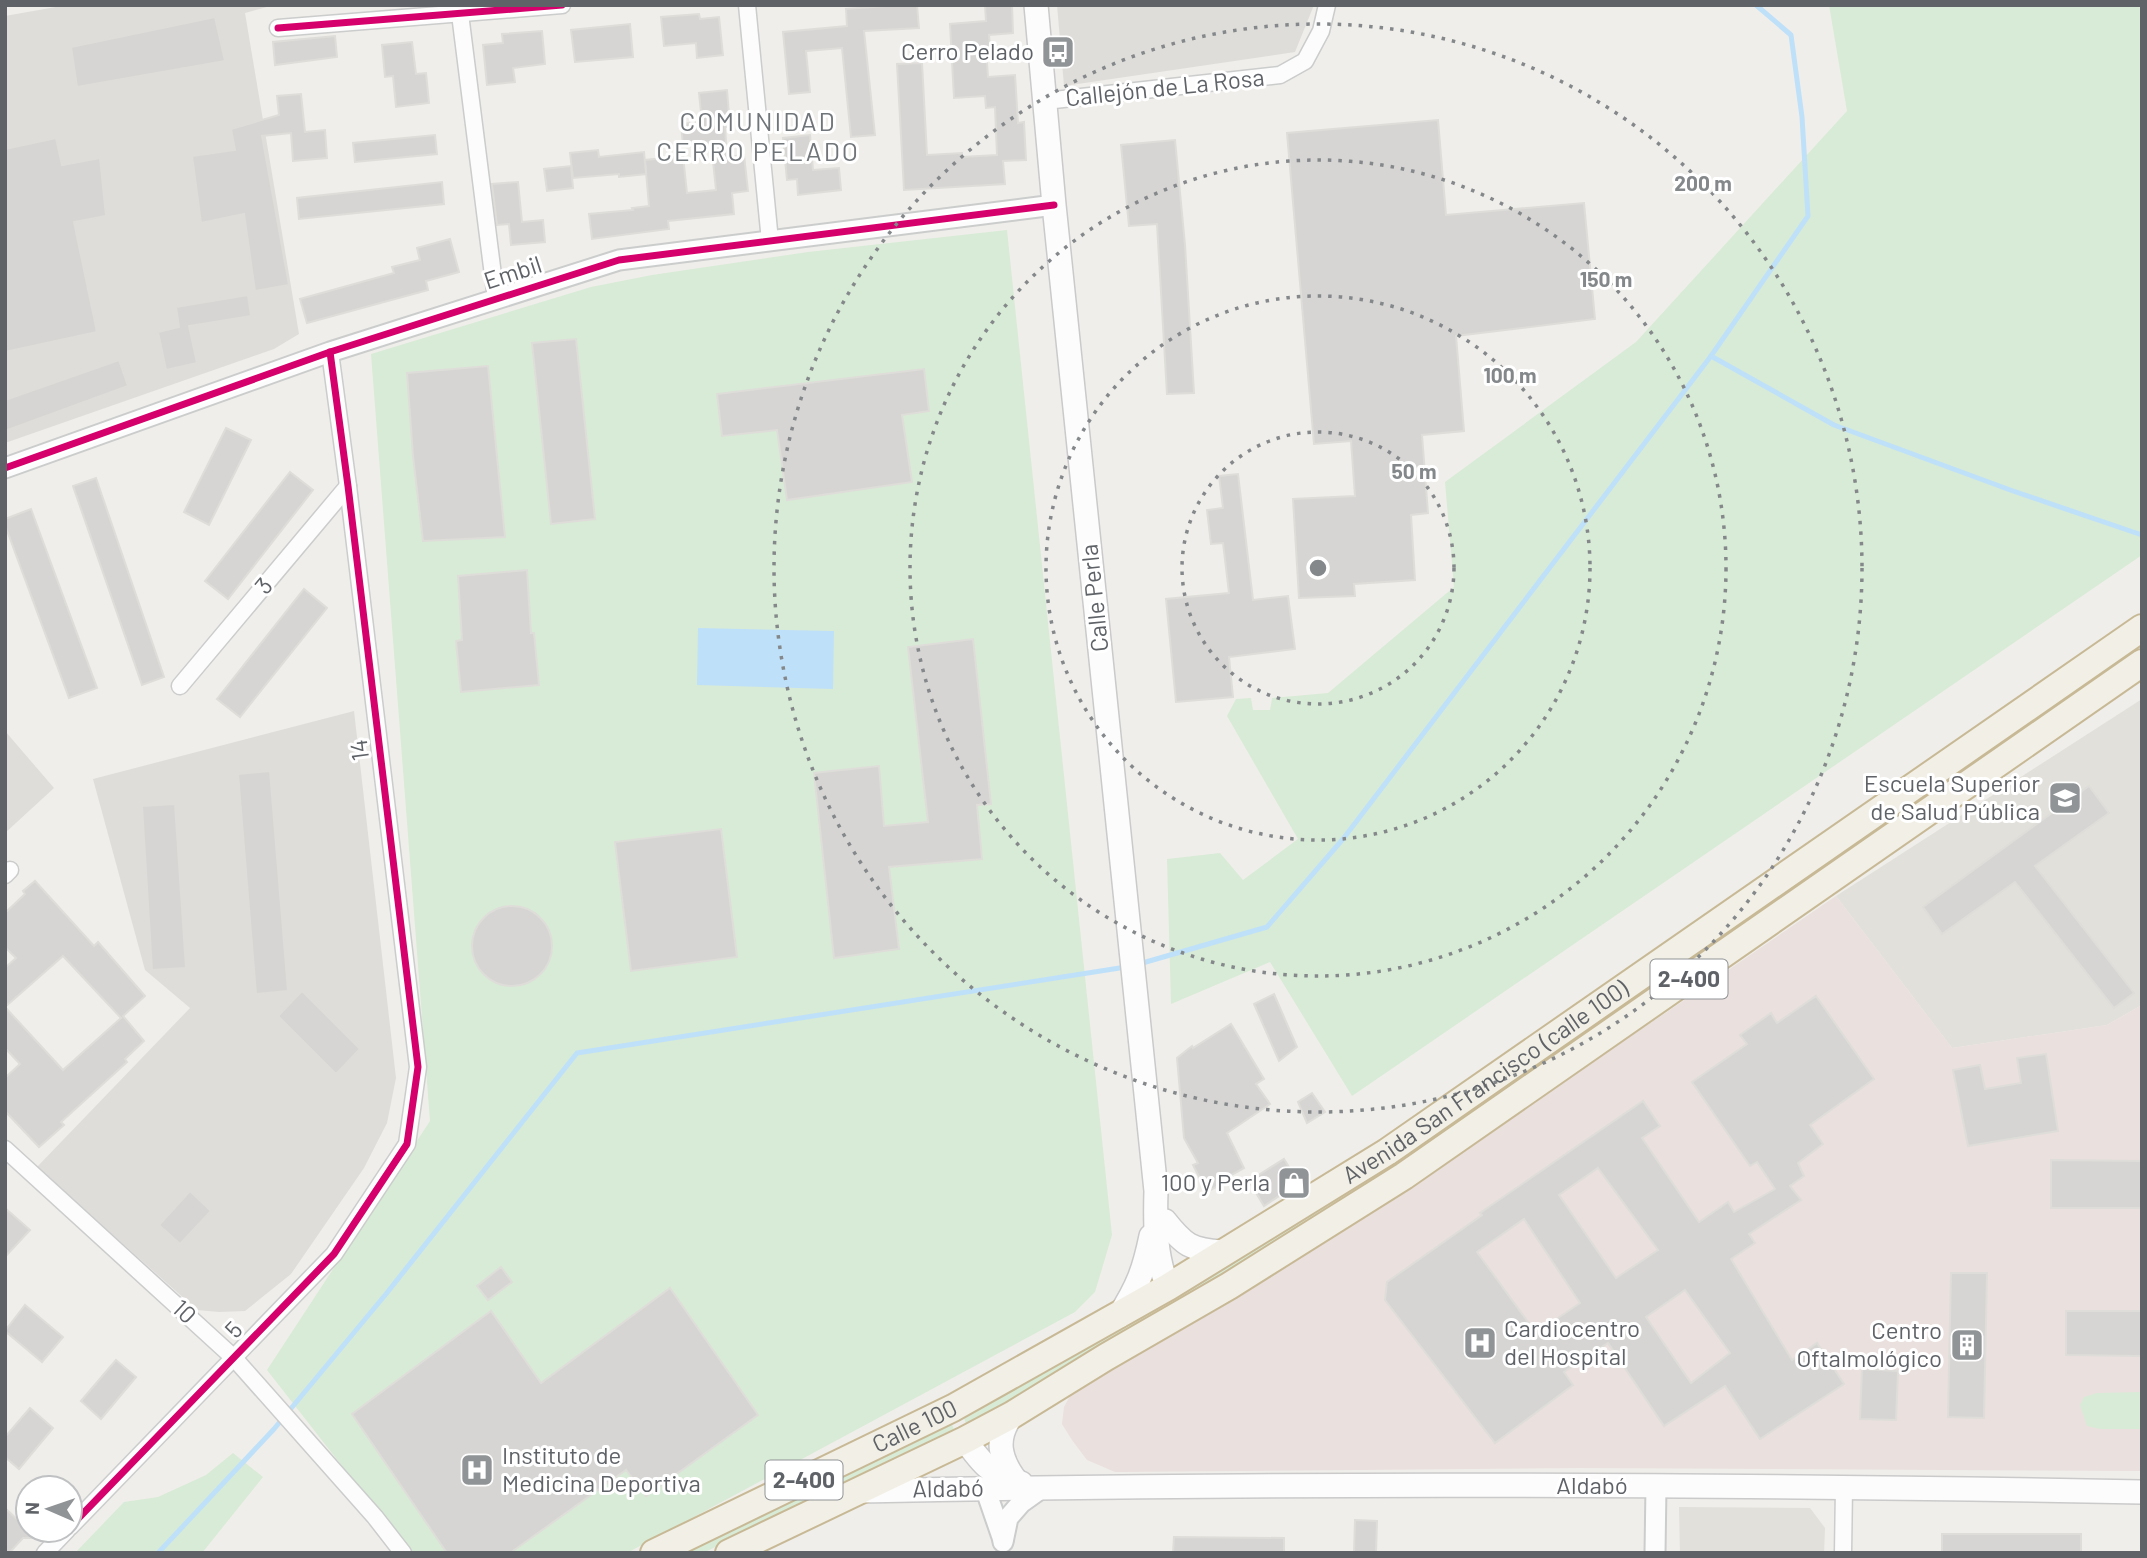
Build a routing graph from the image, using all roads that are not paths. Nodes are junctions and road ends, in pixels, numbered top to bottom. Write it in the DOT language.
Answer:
graph roads {
  1 [pos="562,5"];
  2 [pos="747,5"];
  3 [pos="1036,5"];
  4 [pos="1327,5"];
  5 [pos="460,14"];
  6 [pos="278,28"];
  7 [pos="1045,101"];
  8 [pos="1054,205"];
  9 [pos="770,241"];
  10 [pos="496,299"];
  11 [pos="330,352"];
  12 [pos="5,468"];
  13 [pos="348,486"];
  14 [pos="2142,628"];
  15 [pos="2142,663"];
  16 [pos="180,686"];
  17 [pos="407,1144"];
  18 [pos="5,1149"];
  19 [pos="1160,1220"];
  20 [pos="1222,1252"];
  21 [pos="1168,1287"];
  22 [pos="1177,1315"];
  23 [pos="1119,1316"];
  24 [pos="234,1358"];
  25 [pos="953,1408"];
  26 [pos="1012,1415"];
  27 [pos="965,1440"];
  28 [pos="1017,1482"];
  29 [pos="1656,1486"];
  30 [pos="1844,1487"];
  31 [pos="985,1488"];
  32 [pos="1042,1489"];
  33 [pos="855,1491"];
  34 [pos="2142,1492"];
  35 [pos="84,1512"];
  36 [pos="1005,1547"];
  37 [pos="403,1553"];
  38 [pos="654,1553"];
  39 [pos="729,1553"];
  40 [pos="1655,1553"];
  41 [pos="1843,1553"];
  1 -- 5 [label="street"];
  2 -- 9 [label="street"];
  3 -- 7 [label="main road, Calle Perla"];
  4 -- 7 [label="street, Callejón de La Rosa"];
  5 -- 6 [label="street"];
  5 -- 10 [label="street"];
  7 -- 8 [label="main road, Calle Perla"];
  8 -- 9 [label="street, Embil"];
  8 -- 19 [label="main road, Calle Perla"];
  9 -- 10 [label="street, Embil"];
  10 -- 11 [label="street, Embil"];
  11 -- 12 [label="street, Embil"];
  11 -- 13 [label="street, 14"];
  13 -- 16 [label="street, 3"];
  13 -- 17 [label="street, 14"];
  14 -- 20 [label="highway, Avenida San Francisco (calle 100) / 2-400"];
  15 -- 22 [label="highway, Avenida San Francisco (calle 100) / 2-400"];
  17 -- 24 [label="street, 5"];
  18 -- 24 [label="street, 10"];
  19 -- 20 [label="main road"];
  19 -- 21 [label="main road, Calle Perla"];
  19 -- 23 [label="main road"];
  20 -- 21 [label="highway, Avenida San Francisco (calle 100) / 2-400"];
  21 -- 22 [label="highway"];
  21 -- 23 [label="highway, Calle 100 / 2-400"];
  22 -- 26 [label="highway, Calle 100 / 2-400"];
  23 -- 25 [label="highway, Calle 100 / 2-400"];
  24 -- 35 [label="street, 5"];
  24 -- 37 [label="street, 10"];
  25 -- 27 [label="highway"];
  25 -- 38 [label="highway, Calle 100 / 2-400"];
  26 -- 27 [label="highway, Calle 100 / 2-400"];
  26 -- 28 [label="main road"];
  27 -- 28 [label="main road, Aldabó"];
  27 -- 31 [label="main road"];
  27 -- 33 [label="highway, Calle 100 / 2-400"];
  28 -- 32 [label="main road, Aldabó"];
  29 -- 30 [label="main road, Aldabó"];
  29 -- 32 [label="main road, Aldabó"];
  29 -- 40 [label="street"];
  30 -- 34 [label="main road, Aldabó"];
  30 -- 41 [label="street"];
  31 -- 32 [label="main road, Aldabó"];
  31 -- 33 [label="main road, Aldabó"];
  31 -- 36 [label="street"];
  32 -- 36 [label="street"];
  33 -- 39 [label="highway, Calle 100 / 2-400"];
}
